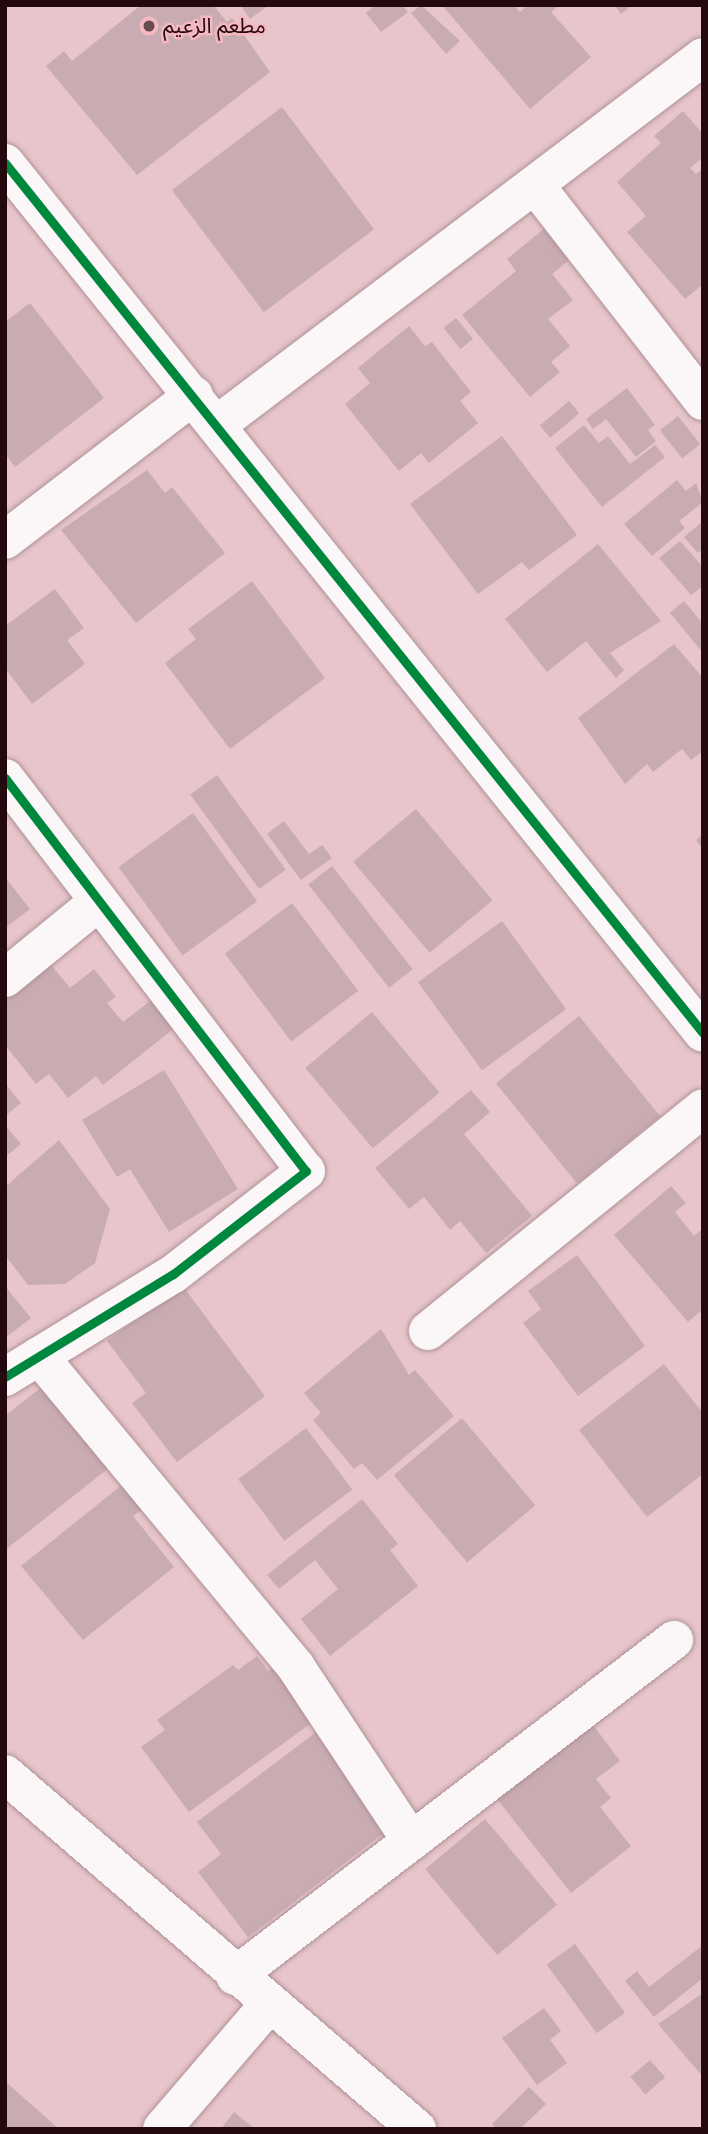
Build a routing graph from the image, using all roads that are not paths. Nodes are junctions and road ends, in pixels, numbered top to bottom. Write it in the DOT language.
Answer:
graph roads {
  1 [pos="703,57"];
  2 [pos="5,163"];
  3 [pos="535,185"];
  4 [pos="194,395"];
  5 [pos="703,401"];
  6 [pos="218,424"];
  7 [pos="5,540"];
  8 [pos="5,778"];
  9 [pos="97,903"];
  10 [pos="5,978"];
  11 [pos="696,1009"];
  12 [pos="703,1108"];
  13 [pos="428,1331"];
  14 [pos="39,1356"];
  15 [pos="5,1377"];
  16 [pos="674,1640"];
  17 [pos="5,1774"];
  18 [pos="411,1841"];
  19 [pos="235,1976"];
  20 [pos="269,2004"];
  21 [pos="162,2129"];
  22 [pos="417,2129"];
  1 -- 3 [label="street"];
  2 -- 4 [label="street"];
  3 -- 5 [label="street"];
  3 -- 6 [label="street"];
  4 -- 6 [label="street"];
  4 -- 7 [label="street"];
  6 -- 11 [label="street"];
  8 -- 9 [label="street"];
  9 -- 10 [label="street"];
  9 -- 14 [label="street"];
  12 -- 13 [label="street"];
  14 -- 15 [label="street"];
  14 -- 18 [label="street"];
  16 -- 18 [label="street"];
  17 -- 19 [label="street"];
  18 -- 19 [label="street"];
  19 -- 20 [label="street"];
  20 -- 21 [label="street"];
  20 -- 22 [label="street"];
}
